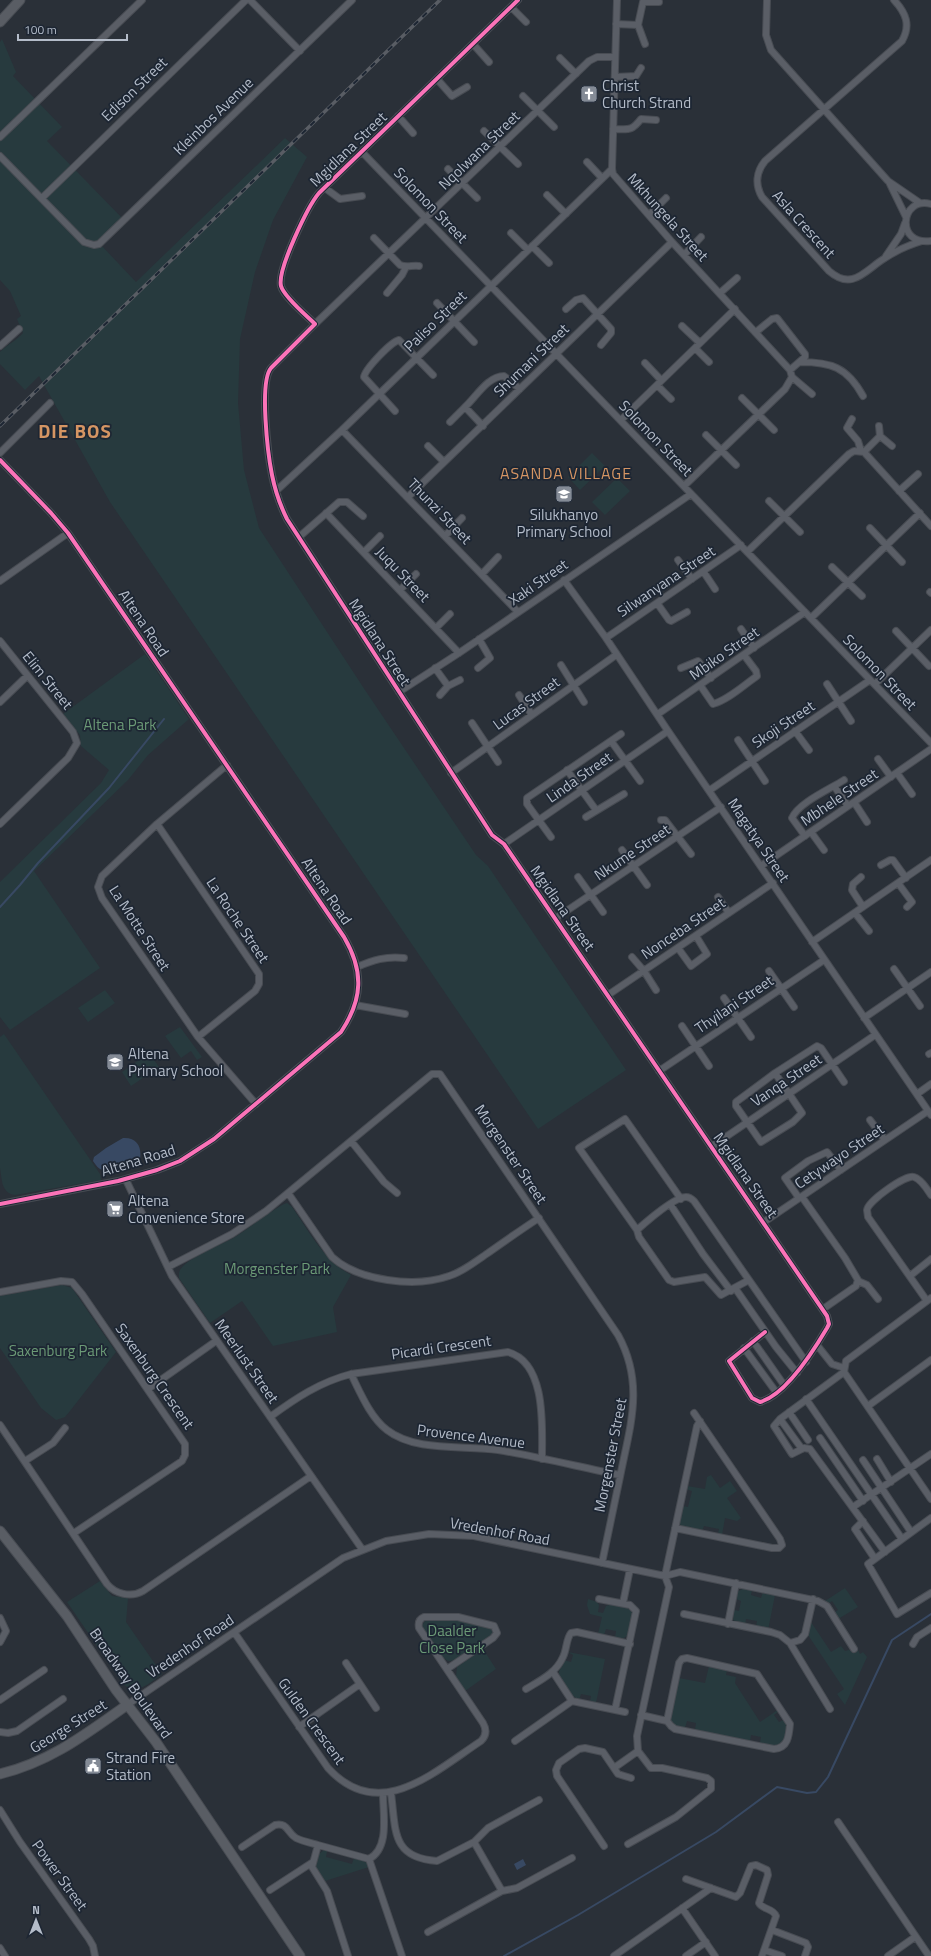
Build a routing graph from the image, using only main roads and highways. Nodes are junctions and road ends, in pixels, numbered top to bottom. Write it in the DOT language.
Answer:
graph roads {
  1 [pos="20,0"];
  2 [pos="0,22"];
  3 [pos="0,1531"];
  4 [pos="127,1705"];
  5 [pos="0,1774"];
  6 [pos="300,1956"];
  1 -- 2 [label="main road"];
  3 -- 4 [label="main road, Broadway Boulevard"];
  4 -- 5 [label="main road, George Street"];
  4 -- 6 [label="main road, Broadway Boulevard"];
}
